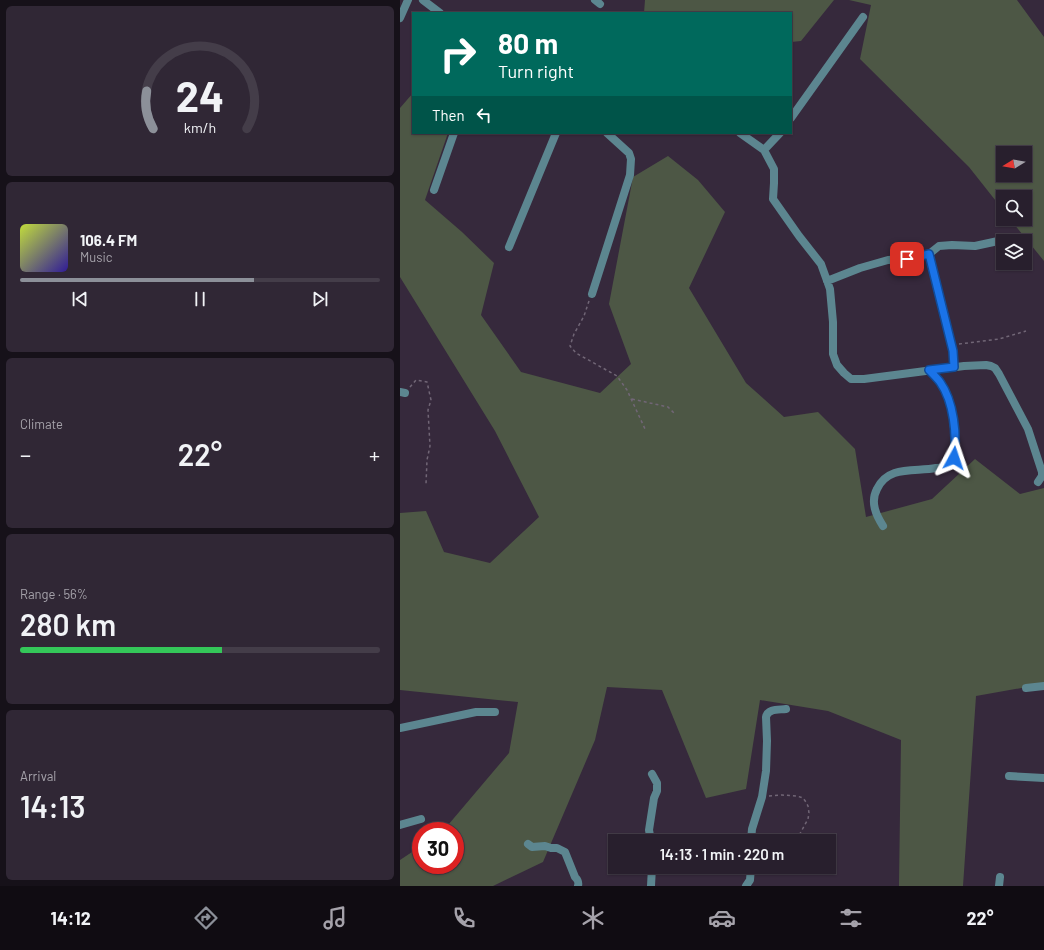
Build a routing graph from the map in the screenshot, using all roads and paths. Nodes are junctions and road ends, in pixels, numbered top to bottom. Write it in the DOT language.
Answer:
graph roads {
  1 [pos="408,0"];
  2 [pos="424,0"];
  3 [pos="439,12"];
  4 [pos="863,17"];
  5 [pos="400,18"];
  6 [pos="792,117"];
  7 [pos="454,134"];
  8 [pos="556,134"];
  9 [pos="609,134"];
  10 [pos="741,134"];
  11 [pos="779,134"];
  12 [pos="764,150"];
  13 [pos="434,190"];
  14 [pos="996,241"];
  15 [pos="510,247"];
  16 [pos="929,254"];
  17 [pos="827,281"];
  18 [pos="592,294"];
  19 [pos="1026,331"];
  20 [pos="951,345"];
  21 [pos="954,367"];
  22 [pos="929,370"];
  23 [pos="403,392"];
  24 [pos="632,399"];
  25 [pos="675,414"];
  26 [pos="646,431"];
  27 [pos="1038,482"];
  28 [pos="426,484"];
  29 [pos="883,526"];
  30 [pos="1044,686"];
  31 [pos="1026,688"];
  32 [pos="786,709"];
  33 [pos="496,712"];
  34 [pos="400,728"];
  35 [pos="652,774"];
  36 [pos="1009,776"];
  37 [pos="1044,778"];
  38 [pos="762,797"];
  39 [pos="421,819"];
  40 [pos="400,825"];
  41 [pos="650,834"];
  42 [pos="752,834"];
  43 [pos="800,834"];
  44 [pos="528,844"];
  45 [pos="652,874"];
  46 [pos="750,874"];
  47 [pos="1000,877"];
  48 [pos="578,886"];
  49 [pos="651,886"];
  50 [pos="746,886"];
  51 [pos="999,886"];
  1 -- 5 [label="street"];
  2 -- 3 [label="street"];
  4 -- 6 [label="street"];
  7 -- 13 [label="street"];
  8 -- 15 [label="street"];
  9 -- 18 [label="street"];
  10 -- 12 [label="street"];
  11 -- 12 [label="street"];
  12 -- 17 [label="street"];
  14 -- 16 [label="street"];
  16 -- 17 [label="street"];
  16 -- 20 [label="street"];
  17 -- 22 [label="street"];
  18 -- 24 [label="path"];
  19 -- 20 [label="path"];
  20 -- 21 [label="street"];
  21 -- 22 [label="street"];
  21 -- 27 [label="street"];
  22 -- 29 [label="street"];
  23 -- 28 [label="path"];
  24 -- 25 [label="path"];
  24 -- 26 [label="path"];
  30 -- 31 [label="street"];
  32 -- 38 [label="street"];
  33 -- 34 [label="street"];
  35 -- 41 [label="street"];
  36 -- 37 [label="street"];
  38 -- 42 [label="street"];
  38 -- 43 [label="path"];
  39 -- 40 [label="street"];
  44 -- 48 [label="street"];
  45 -- 49 [label="street"];
  46 -- 50 [label="street"];
  47 -- 51 [label="street"];
}
